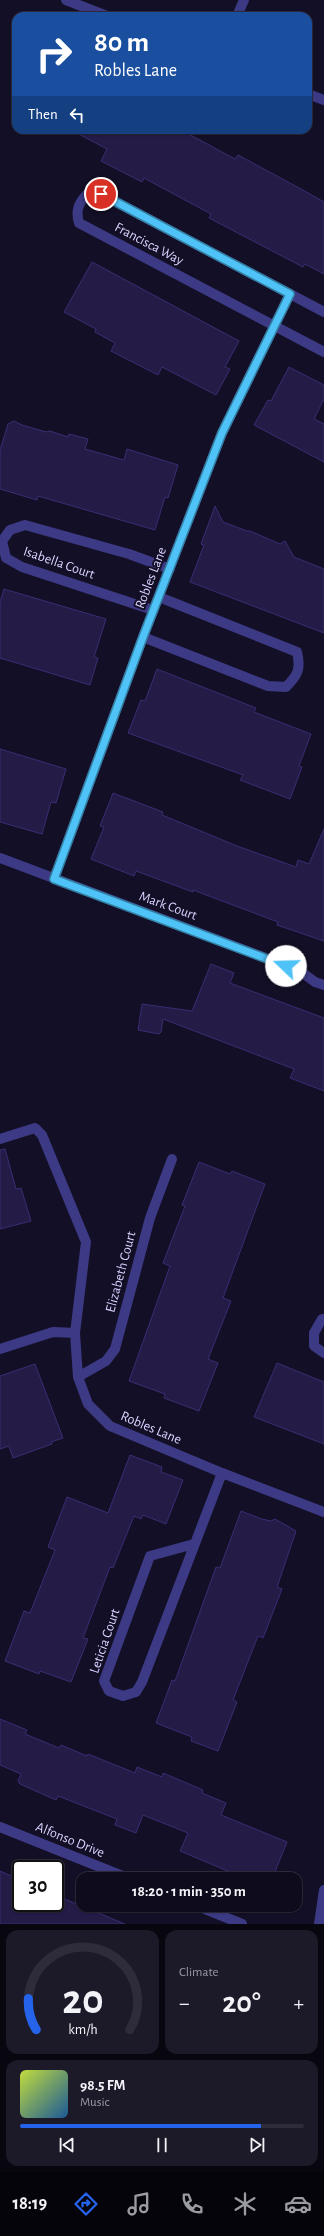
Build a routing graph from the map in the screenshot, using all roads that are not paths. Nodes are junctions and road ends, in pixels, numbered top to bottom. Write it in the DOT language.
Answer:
graph roads {
  1 [pos="66,0"];
  2 [pos="244,0"];
  3 [pos="97,12"];
  4 [pos="239,12"];
  5 [pos="312,96"];
  6 [pos="324,100"];
  7 [pos="290,294"];
  8 [pos="324,312"];
  9 [pos="275,326"];
  10 [pos="324,352"];
  11 [pos="170,569"];
  12 [pos="159,597"];
  13 [pos="153,610"];
  14 [pos="143,637"];
  15 [pos="0,858"];
  16 [pos="54,879"];
  17 [pos="324,986"];
  18 [pos="0,1139"];
  19 [pos="172,1159"];
  20 [pos="324,1319"];
  21 [pos="75,1333"];
  22 [pos="0,1349"];
  23 [pos="324,1353"];
  24 [pos="78,1378"];
  25 [pos="222,1473"];
  26 [pos="324,1512"];
  27 [pos="194,1544"];
  28 [pos="0,1826"];
  29 [pos="113,1872"];
  30 [pos="324,1890"];
  31 [pos="212,1912"];
  32 [pos="242,1924"];
  33 [pos="319,1924"];
  1 -- 3 [label="street"];
  2 -- 4 [label="street"];
  5 -- 6 [label="street"];
  7 -- 8 [label="street, Francisca Way"];
  7 -- 9 [label="street, Robles Lane"];
  7 -- 9 [label="street, Francisca Way"];
  9 -- 10 [label="street, Francisca Way"];
  9 -- 11 [label="street, Robles Lane"];
  11 -- 12 [label="street, Robles Lane"];
  11 -- 13 [label="street, Isabella Court"];
  12 -- 13 [label="street, Robles Lane"];
  12 -- 14 [label="street"];
  13 -- 14 [label="street, Robles Lane"];
  14 -- 16 [label="street, Robles Lane"];
  15 -- 16 [label="street, Mark Court"];
  16 -- 17 [label="street, Mark Court"];
  18 -- 21 [label="street, Robles Lane"];
  19 -- 24 [label="street, Elizabeth Court"];
  20 -- 23 [label="street"];
  21 -- 22 [label="street"];
  21 -- 24 [label="street, Robles Lane"];
  24 -- 25 [label="street, Robles Lane"];
  25 -- 26 [label="street, Robles Lane"];
  25 -- 27 [label="street, Leticia Court"];
  27 -- 27 [label="street, Leticia Court"];
  28 -- 29 [label="street, Alfonso Drive"];
  30 -- 33 [label="street"];
  31 -- 32 [label="street"];
}
